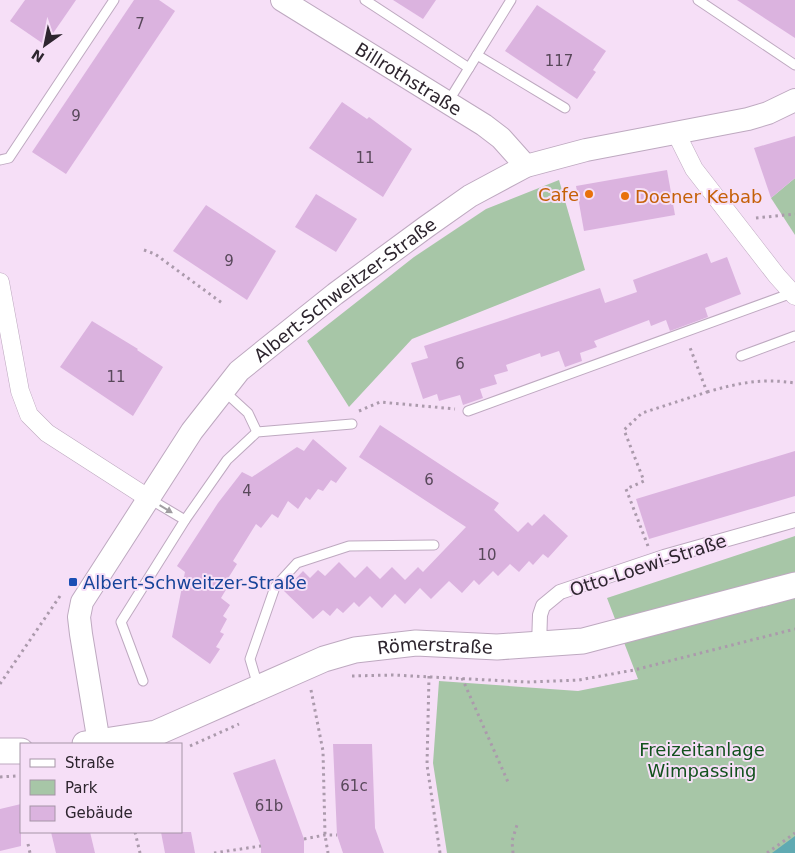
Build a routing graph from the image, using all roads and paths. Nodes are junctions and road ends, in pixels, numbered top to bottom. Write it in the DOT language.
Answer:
graph roads {
  1 [pos="114,0"];
  2 [pos="282,0"];
  3 [pos="365,0"];
  4 [pos="511,0"];
  5 [pos="698,0"];
  6 [pos="477,55"];
  7 [pos="795,65"];
  8 [pos="469,68"];
  9 [pos="795,100"];
  10 [pos="448,102"];
  11 [pos="565,108"];
  12 [pos="676,133"];
  13 [pos="0,160"];
  14 [pos="526,166"];
  15 [pos="795,214"];
  16 [pos="736,225"];
  17 [pos="144,250"];
  18 [pos="0,282"];
  19 [pos="794,295"];
  20 [pos="222,303"];
  21 [pos="684,333"];
  22 [pos="795,336"];
  23 [pos="741,356"];
  24 [pos="795,383"];
  25 [pos="223,390"];
  26 [pos="707,392"];
  27 [pos="468,411"];
  28 [pos="356,412"];
  29 [pos="352,424"];
  30 [pos="257,432"];
  31 [pos="148,498"];
  32 [pos="185,520"];
  33 [pos="795,520"];
  34 [pos="434,545"];
  35 [pos="654,561"];
  36 [pos="795,585"];
  37 [pos="82,602"];
  38 [pos="795,629"];
  39 [pos="539,646"];
  40 [pos="350,676"];
  41 [pos="429,676"];
  42 [pos="462,678"];
  43 [pos="143,681"];
  44 [pos="0,684"];
  45 [pos="318,685"];
  46 [pos="310,687"];
  47 [pos="259,688"];
  48 [pos="303,690"];
  49 [pos="242,722"];
  50 [pos="92,743"];
  51 [pos="98,743"];
  52 [pos="182,749"];
  53 [pos="0,751"];
  54 [pos="20,751"];
  55 [pos="20,776"];
  56 [pos="0,777"];
  57 [pos="508,782"];
  58 [pos="517,825"];
  59 [pos="135,833"];
  60 [pos="795,833"];
  61 [pos="325,835"];
  62 [pos="337,835"];
  63 [pos="304,839"];
  64 [pos="28,844"];
  65 [pos="261,846"];
  66 [pos="251,847"];
  67 [pos="30,853"];
  68 [pos="140,853"];
  69 [pos="214,853"];
  70 [pos="251,853"];
  71 [pos="328,853"];
  72 [pos="440,853"];
  73 [pos="513,853"];
  74 [pos="766,853"];
  1 -- 13 [label="lane"];
  2 -- 10 [label="street, Billrothstraße"];
  3 -- 8 [label="lane"];
  4 -- 6 [label="lane"];
  5 -- 7 [label="lane"];
  6 -- 8 [label="lane"];
  6 -- 11 [label="lane"];
  8 -- 10 [label="lane"];
  9 -- 12 [label="street, Albert-Schweitzer-Straße"];
  10 -- 14 [label="street, Billrothstraße"];
  12 -- 14 [label="street, Albert-Schweitzer-Straße"];
  12 -- 16 [label="street"];
  14 -- 25 [label="street, Albert-Schweitzer-Straße"];
  15 -- 16 [label="path"];
  16 -- 19 [label="street"];
  17 -- 20 [label="path"];
  18 -- 31 [label="street"];
  19 -- 21 [label="lane"];
  21 -- 26 [label="path"];
  21 -- 27 [label="lane"];
  22 -- 23 [label="lane"];
  24 -- 26 [label="path"];
  25 -- 30 [label="lane"];
  25 -- 31 [label="street, Albert-Schweitzer-Straße"];
  26 -- 35 [label="path"];
  27 -- 28 [label="path"];
  29 -- 30 [label="lane"];
  30 -- 32 [label="lane"];
  31 -- 32 [label="lane, one-way"];
  31 -- 37 [label="street, Albert-Schweitzer-Straße"];
  32 -- 43 [label="lane"];
  33 -- 35 [label="street, Otto-Loewi-Straße"];
  34 -- 47 [label="lane"];
  35 -- 39 [label="street, Otto-Loewi-Straße"];
  36 -- 39 [label="main road, Römerstraße"];
  37 -- 44 [label="path"];
  37 -- 50 [label="street, Albert-Schweitzer-Straße"];
  38 -- 42 [label="path"];
  39 -- 47 [label="main road, Römerstraße"];
  40 -- 41 [label="path"];
  41 -- 42 [label="path"];
  41 -- 72 [label="path"];
  42 -- 57 [label="path"];
  45 -- 46 [label="path"];
  46 -- 48 [label="path"];
  46 -- 61 [label="path"];
  47 -- 51 [label="main road, Römerstraße"];
  49 -- 52 [label="path"];
  53 -- 54 [label="main road"];
  55 -- 56 [label="path"];
  58 -- 73 [label="path"];
  59 -- 68 [label="path"];
  60 -- 74 [label="path"];
  61 -- 62 [label="path"];
  61 -- 63 [label="path"];
  61 -- 71 [label="path"];
  64 -- 67 [label="path"];
  65 -- 66 [label="path"];
  66 -- 69 [label="path"];
  66 -- 70 [label="path"];
}
